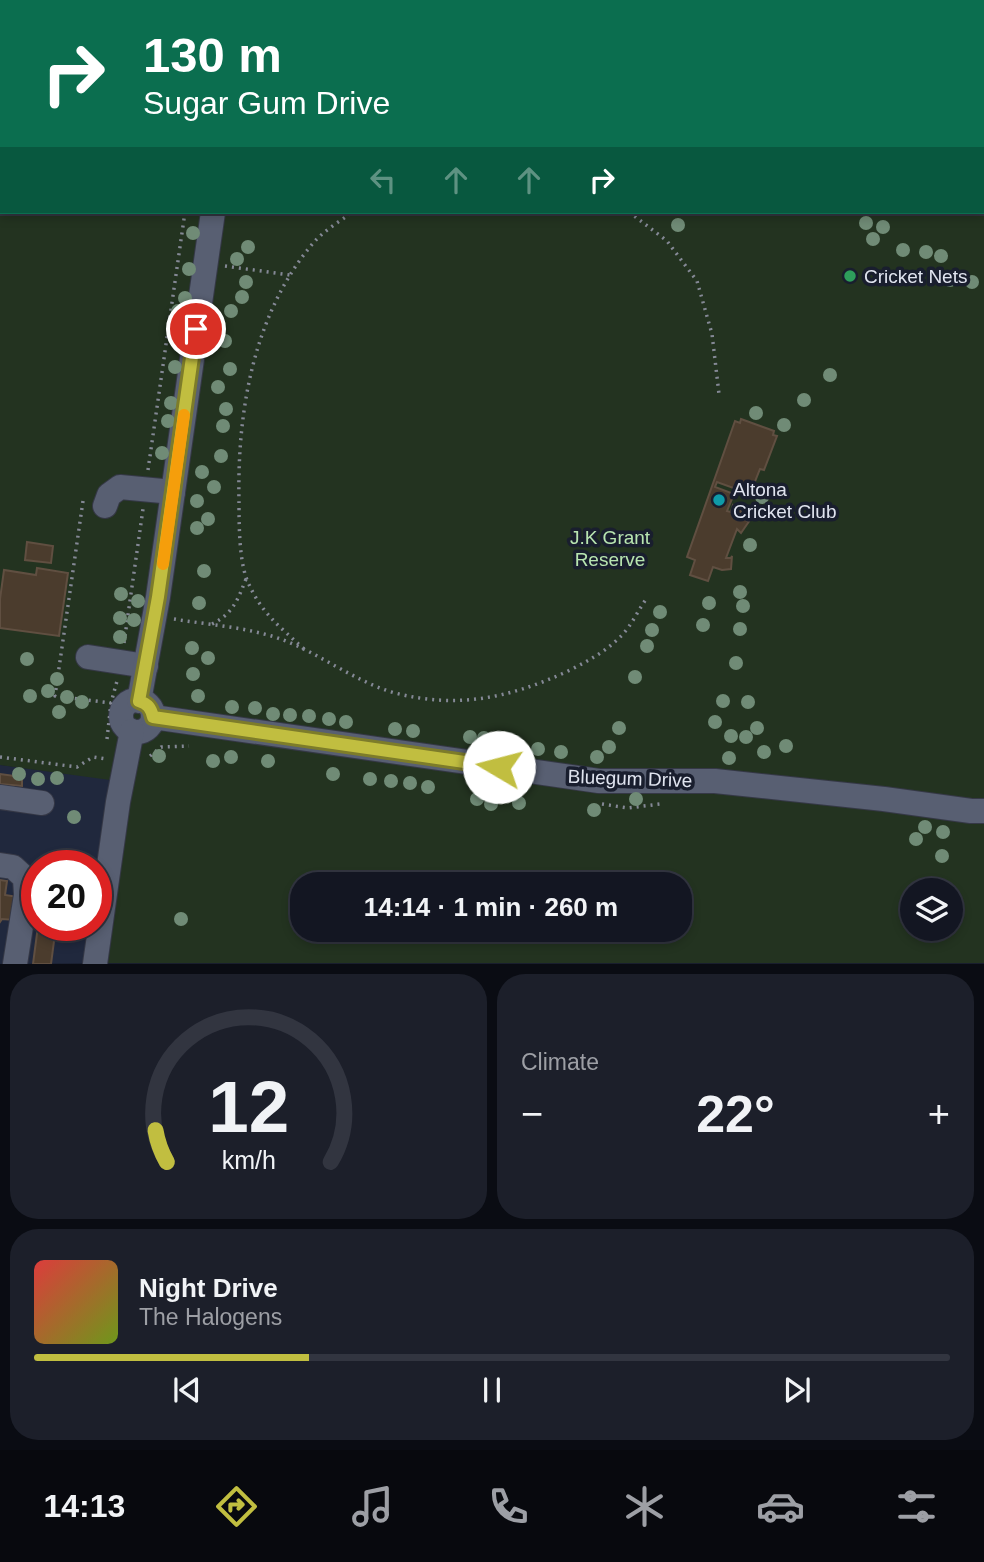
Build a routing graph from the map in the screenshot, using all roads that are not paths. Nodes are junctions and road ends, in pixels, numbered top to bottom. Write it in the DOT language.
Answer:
graph roads {
  1 [pos="213,214"];
  2 [pos="173,492"];
  3 [pos="96,498"];
  4 [pos="88,657"];
  5 [pos="146,666"];
  6 [pos="146,709"];
  7 [pos="0,797"];
  8 [pos="42,803"];
  9 [pos="984,811"];
  10 [pos="0,865"];
  11 [pos="11,953"];
  12 [pos="95,964"];
  1 -- 2 [label="lane"];
  2 -- 3 [label="lane"];
  2 -- 5 [label="lane"];
  4 -- 5 [label="lane"];
  5 -- 6 [label="lane"];
  6 -- 9 [label="lane, Bluegum Drive"];
  6 -- 12 [label="lane"];
  7 -- 8 [label="lane"];
  10 -- 11 [label="lane"];
}
